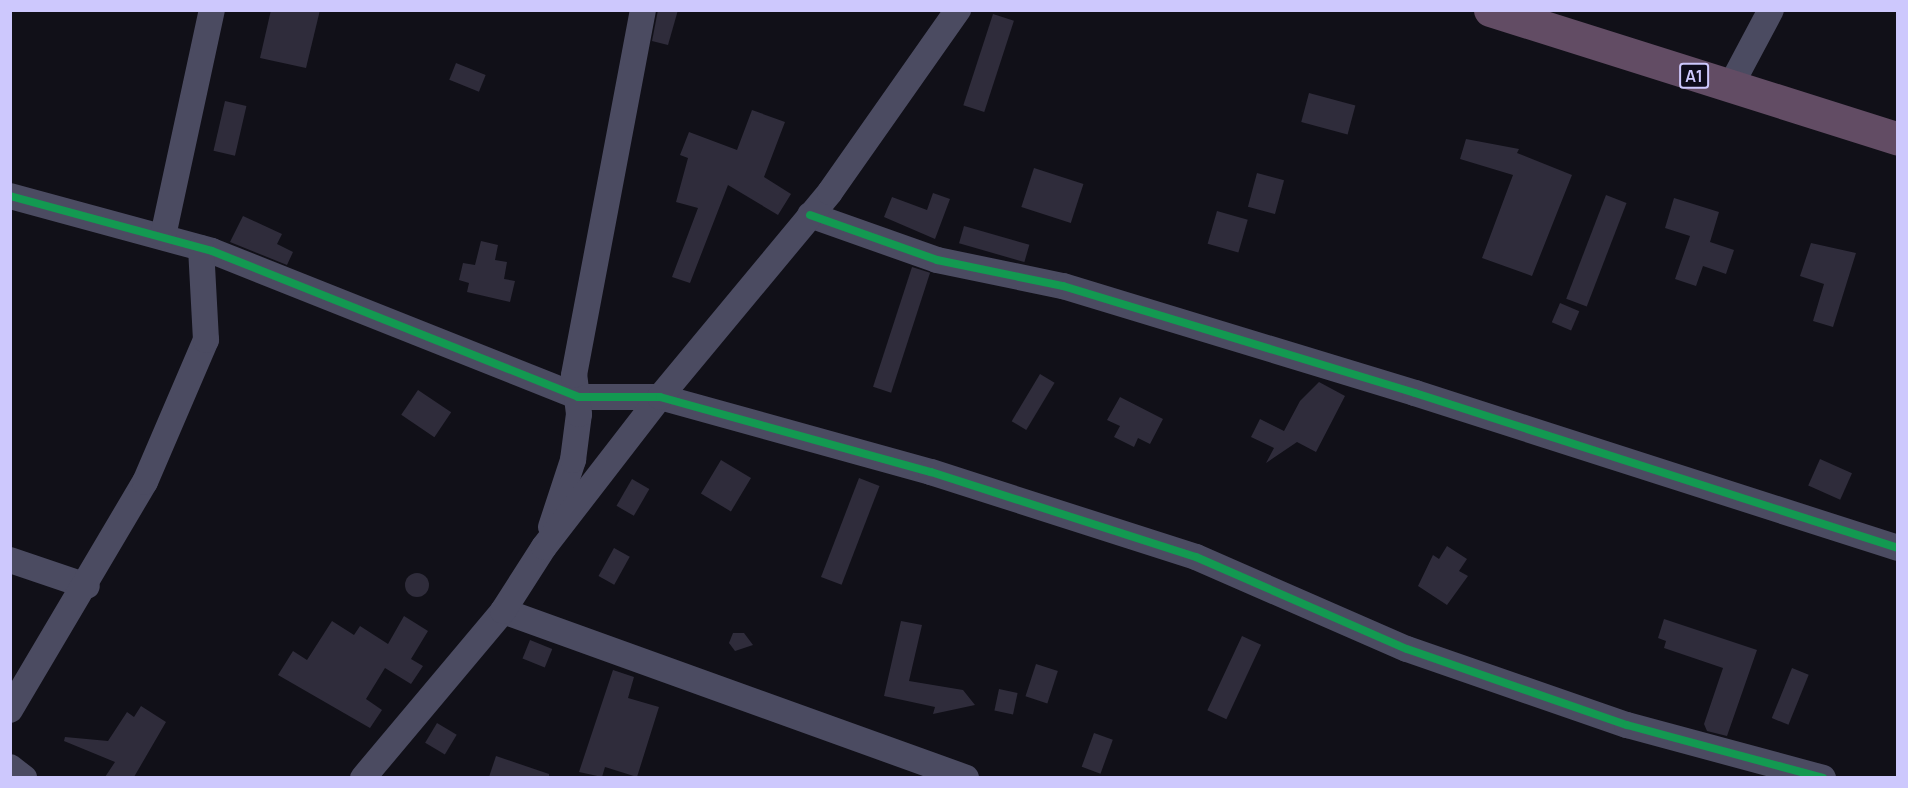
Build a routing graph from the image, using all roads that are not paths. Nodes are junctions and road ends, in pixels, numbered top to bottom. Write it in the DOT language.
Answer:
graph roads {
  1 [pos="212,10"];
  2 [pos="643,10"];
  3 [pos="958,10"];
  4 [pos="1490,10"];
  5 [pos="1771,10"];
  6 [pos="1730,87"];
  7 [pos="1898,140"];
  8 [pos="10,196"];
  9 [pos="810,215"];
  10 [pos="163,236"];
  11 [pos="201,248"];
  12 [pos="578,397"];
  13 [pos="660,397"];
  14 [pos="544,547"];
  15 [pos="1898,548"];
  16 [pos="10,560"];
  17 [pos="87,586"];
  18 [pos="503,611"];
  19 [pos="10,710"];
  20 [pos="10,767"];
  21 [pos="24,777"];
  22 [pos="363,777"];
  23 [pos="966,777"];
  24 [pos="1823,777"];
  1 -- 10 [label="street"];
  2 -- 12 [label="street"];
  3 -- 9 [label="street"];
  4 -- 6 [label="highway, A1"];
  5 -- 6 [label="street"];
  6 -- 7 [label="highway, A1"];
  8 -- 10 [label="street"];
  9 -- 13 [label="street"];
  9 -- 15 [label="street"];
  10 -- 11 [label="street"];
  11 -- 12 [label="street"];
  11 -- 17 [label="street"];
  12 -- 13 [label="street"];
  12 -- 14 [label="street"];
  13 -- 14 [label="street"];
  13 -- 24 [label="street"];
  14 -- 18 [label="street"];
  16 -- 17 [label="street"];
  17 -- 19 [label="street"];
  18 -- 22 [label="street"];
  18 -- 23 [label="street"];
  20 -- 21 [label="street"];
}
